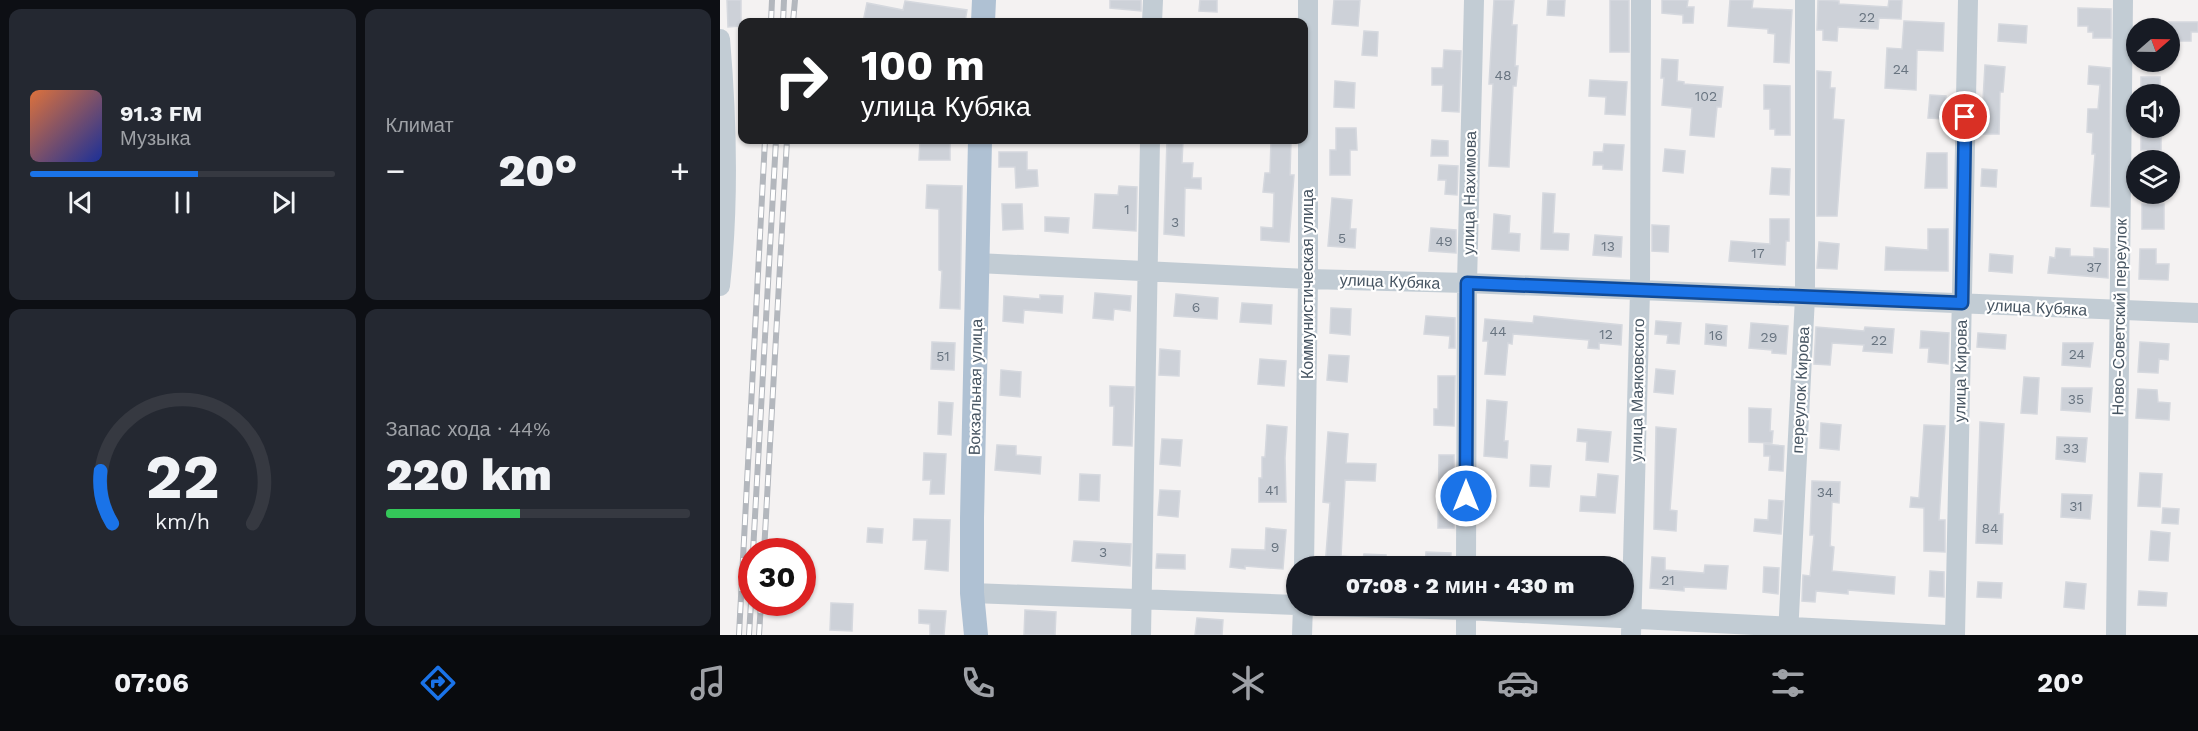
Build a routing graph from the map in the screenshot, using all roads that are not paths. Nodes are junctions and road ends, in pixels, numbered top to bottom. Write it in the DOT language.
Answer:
graph roads {
  1 [pos="984,0"];
  2 [pos="1153,0"];
  3 [pos="1308,0"];
  4 [pos="1474,0"];
  5 [pos="1641,0"];
  6 [pos="1805,0"];
  7 [pos="1968,0"];
  8 [pos="2123,0"];
  9 [pos="983,18"];
  10 [pos="1152,18"];
  11 [pos="720,39"];
  12 [pos="980,144"];
  13 [pos="1150,144"];
  14 [pos="977,263"];
  15 [pos="1147,272"];
  16 [pos="1308,279"];
  17 [pos="1467,283"];
  18 [pos="720,286"];
  19 [pos="1640,291"];
  20 [pos="1805,297"];
  21 [pos="1962,303"];
  22 [pos="2119,310"];
  23 [pos="2198,313"];
  24 [pos="1304,556"];
  25 [pos="1466,556"];
  26 [pos="972,593"];
  27 [pos="1142,599"];
  28 [pos="1286,605"];
  29 [pos="1303,616"];
  30 [pos="1466,616"];
  31 [pos="1535,616"];
  32 [pos="1631,627"];
  33 [pos="1788,630"];
  34 [pos="976,635"];
  35 [pos="1142,635"];
  36 [pos="1302,635"];
  37 [pos="1466,635"];
  38 [pos="1946,635"];
  39 [pos="1955,635"];
  40 [pos="2116,635"];
  1 -- 9 [label="main road"];
  2 -- 10 [label="street"];
  3 -- 16 [label="street, Коммунистическая улица"];
  4 -- 17 [label="street, улица Нахимова"];
  5 -- 19 [label="street, улица Маяковского"];
  6 -- 20 [label="street, переулок Кирова"];
  7 -- 21 [label="street, улица Кирова"];
  8 -- 22 [label="street, Ново-Советский переулок"];
  11 -- 18 [label="street"];
  12 -- 14 [label="main road, Вокзальная улица"];
  13 -- 15 [label="street"];
  14 -- 15 [label="street, улица Кубяка"];
  14 -- 26 [label="main road, Вокзальная улица"];
  15 -- 16 [label="street, улица Кубяка"];
  15 -- 27 [label="street"];
  16 -- 17 [label="street, улица Кубяка"];
  16 -- 24 [label="street, Коммунистическая улица"];
  17 -- 19 [label="street, улица Кубяка"];
  17 -- 25 [label="street, улица Нахимова"];
  19 -- 20 [label="street, улица Кубяка"];
  19 -- 32 [label="street, улица Маяковского"];
  20 -- 21 [label="street, улица Кубяка"];
  20 -- 33 [label="street, переулок Кирова"];
  21 -- 22 [label="street, улица Кубяка"];
  21 -- 39 [label="street, улица Кирова"];
  22 -- 23 [label="street, улица Кубяка"];
  22 -- 40 [label="street, Ново-Советский переулок"];
  26 -- 27 [label="street"];
  26 -- 34 [label="main road, Вокзальная улица"];
  27 -- 28 [label="street"];
  27 -- 35 [label="street"];
  29 -- 36 [label="street"];
  30 -- 37 [label="street"];
  31 -- 32 [label="street"];
  32 -- 33 [label="street"];
  33 -- 38 [label="street"];
}
